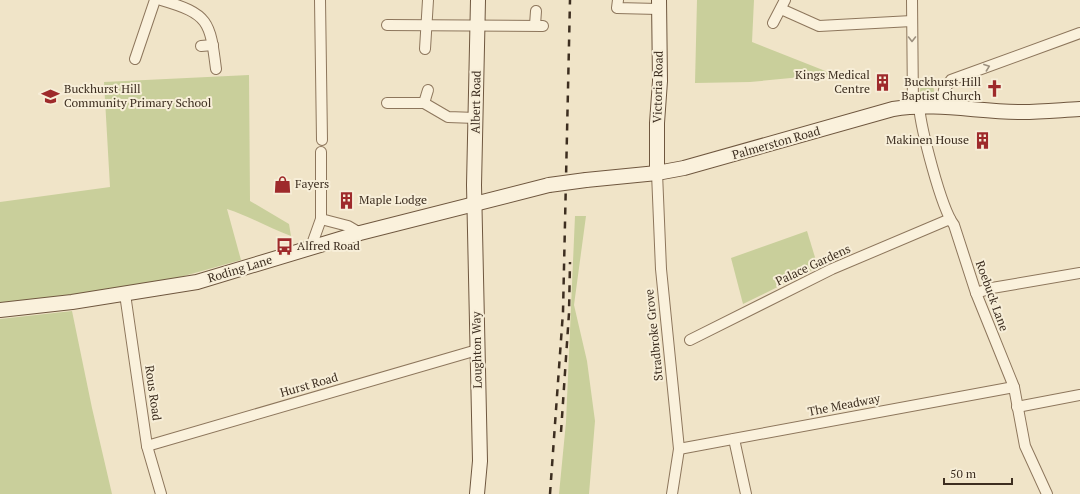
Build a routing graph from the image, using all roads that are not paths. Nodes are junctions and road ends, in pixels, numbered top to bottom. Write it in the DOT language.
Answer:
graph roads {
  1 [pos="155,0"];
  2 [pos="161,0"];
  3 [pos="320,0"];
  4 [pos="428,0"];
  5 [pos="478,0"];
  6 [pos="785,0"];
  7 [pos="912,0"];
  8 [pos="617,4"];
  9 [pos="658,4"];
  10 [pos="781,10"];
  11 [pos="536,11"];
  12 [pos="912,21"];
  13 [pos="773,23"];
  14 [pos="427,24"];
  15 [pos="387,25"];
  16 [pos="478,25"];
  17 [pos="1080,33"];
  18 [pos="213,45"];
  19 [pos="201,46"];
  20 [pos="425,49"];
  21 [pos="135,59"];
  22 [pos="216,69"];
  23 [pos="428,90"];
  24 [pos="387,103"];
  25 [pos="424,103"];
  26 [pos="916,106"];
  27 [pos="941,106"];
  28 [pos="1080,109"];
  29 [pos="476,118"];
  30 [pos="322,140"];
  31 [pos="321,152"];
  32 [pos="657,173"];
  33 [pos="474,205"];
  34 [pos="321,219"];
  35 [pos="950,219"];
  36 [pos="360,233"];
  37 [pos="311,247"];
  38 [pos="1080,273"];
  39 [pos="976,293"];
  40 [pos="125,294"];
  41 [pos="0,310"];
  42 [pos="690,340"];
  43 [pos="477,350"];
  44 [pos="1014,387"];
  45 [pos="1080,396"];
  46 [pos="1017,407"];
  47 [pos="734,439"];
  48 [pos="147,446"];
  49 [pos="680,449"];
  50 [pos="161,494"];
  51 [pos="476,494"];
  52 [pos="672,494"];
  53 [pos="746,494"];
  54 [pos="1047,494"];
  1 -- 21 [label="street"];
  2 -- 18 [label="street"];
  3 -- 30 [label="street"];
  4 -- 14 [label="street"];
  5 -- 16 [label="main road, Albert Road"];
  6 -- 10 [label="street"];
  7 -- 12 [label="street, Roebuck Lane"];
  8 -- 9 [label="street"];
  9 -- 32 [label="main road, Victoria Road"];
  10 -- 12 [label="street"];
  10 -- 13 [label="street"];
  11 -- 16 [label="street"];
  12 -- 26 [label="street, Roebuck Lane, one-way"];
  14 -- 15 [label="street"];
  14 -- 16 [label="street"];
  14 -- 20 [label="street"];
  16 -- 29 [label="main road, Albert Road"];
  27 -- 17 [label="street, one-way"];
  18 -- 19 [label="street"];
  18 -- 22 [label="street"];
  23 -- 25 [label="street"];
  24 -- 25 [label="street"];
  25 -- 29 [label="street"];
  26 -- 27 [label="main road, Palmerston Road"];
  26 -- 32 [label="main road, Palmerston Road"];
  26 -- 35 [label="street, Roebuck Lane"];
  27 -- 28 [label="main road, Palmerston Road"];
  29 -- 33 [label="main road, Albert Road"];
  31 -- 34 [label="street"];
  32 -- 33 [label="main road, Palmerston Road, bridge"];
  32 -- 49 [label="street, Stradbroke Grove"];
  33 -- 36 [label="main road, Roding Lane"];
  33 -- 43 [label="main road, Loughton Way"];
  34 -- 36 [label="street"];
  34 -- 37 [label="street"];
  35 -- 39 [label="street, Roebuck Lane"];
  35 -- 42 [label="street, Palace Gardens"];
  36 -- 37 [label="main road, Roding Lane"];
  37 -- 40 [label="main road, Roding Lane"];
  38 -- 39 [label="street"];
  39 -- 44 [label="street, Roebuck Lane"];
  40 -- 41 [label="main road, Roding Lane"];
  40 -- 48 [label="street, Rous Road"];
  43 -- 48 [label="street, Hurst Road"];
  43 -- 51 [label="main road, Loughton Way"];
  44 -- 46 [label="street, Roebuck Lane"];
  44 -- 47 [label="street, The Meadway"];
  45 -- 46 [label="street"];
  46 -- 54 [label="street, Roebuck Lane"];
  47 -- 49 [label="street, The Meadway"];
  47 -- 53 [label="street"];
  48 -- 50 [label="street, Rous Road"];
  49 -- 52 [label="street, Stradbroke Grove"];
}
